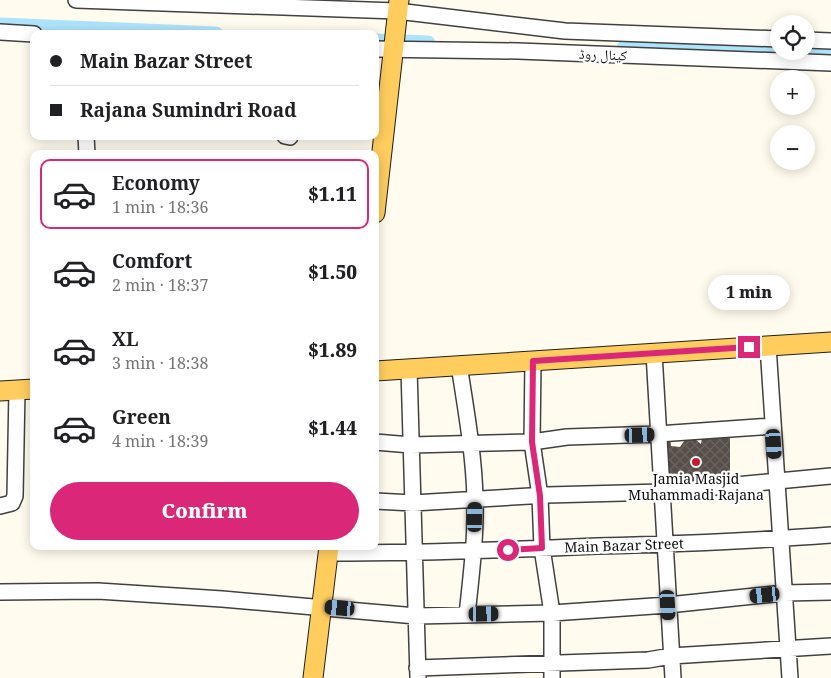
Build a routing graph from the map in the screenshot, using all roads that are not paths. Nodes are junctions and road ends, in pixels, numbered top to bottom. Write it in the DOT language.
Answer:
graph roads {
  1 [pos="76,0"];
  2 [pos="398,6"];
  3 [pos="0,32"];
  4 [pos="30,34"];
  5 [pos="770,39"];
  6 [pos="815,40"];
  7 [pos="831,41"];
  8 [pos="384,49"];
  9 [pos="831,63"];
  10 [pos="378,150"];
  11 [pos="831,342"];
  12 [pos="768,346"];
  13 [pos="654,353"];
  14 [pos="533,361"];
  15 [pos="459,365"];
  16 [pos="409,368"];
  17 [pos="379,371"];
  18 [pos="17,390"];
  19 [pos="773,426"];
  20 [pos="658,434"];
  21 [pos="379,442"];
  22 [pos="532,442"];
  23 [pos="411,445"];
  24 [pos="470,445"];
  25 [pos="831,476"];
  26 [pos="777,481"];
  27 [pos="662,492"];
  28 [pos="540,496"];
  29 [pos="475,500"];
  30 [pos="379,501"];
  31 [pos="413,503"];
  32 [pos="0,506"];
  33 [pos="831,535"];
  34 [pos="781,539"];
  35 [pos="665,544"];
  36 [pos="542,548"];
  37 [pos="328,550"];
  38 [pos="474,551"];
  39 [pos="414,553"];
  40 [pos="0,592"];
  41 [pos="831,592"];
  42 [pos="784,593"];
  43 [pos="668,605"];
  44 [pos="321,607"];
  45 [pos="552,613"];
  46 [pos="467,615"];
  47 [pos="416,616"];
  48 [pos="831,646"];
  49 [pos="788,650"];
  50 [pos="671,656"];
  51 [pos="552,671"];
  52 [pos="497,672"];
  53 [pos="417,673"];
  54 [pos="313,678"];
  55 [pos="673,678"];
  56 [pos="790,678"];
  1 -- 2 [label="street"];
  2 -- 5 [label="street"];
  2 -- 8 [label="main road"];
  3 -- 4 [label="street"];
  6 -- 7 [label="street"];
  8 -- 9 [label="street, کینال روڈ"];
  8 -- 10 [label="main road"];
  11 -- 12 [label="main road"];
  12 -- 13 [label="main road"];
  12 -- 19 [label="street"];
  13 -- 14 [label="main road"];
  13 -- 20 [label="street"];
  14 -- 15 [label="main road"];
  14 -- 22 [label="street"];
  15 -- 16 [label="main road"];
  15 -- 24 [label="street"];
  16 -- 17 [label="main road"];
  16 -- 23 [label="street"];
  18 -- 32 [label="street"];
  19 -- 20 [label="street"];
  19 -- 26 [label="street"];
  20 -- 22 [label="street"];
  20 -- 27 [label="street"];
  21 -- 23 [label="street"];
  22 -- 24 [label="street"];
  22 -- 28 [label="street"];
  23 -- 24 [label="street"];
  23 -- 31 [label="street"];
  24 -- 29 [label="street"];
  25 -- 26 [label="street"];
  26 -- 27 [label="street"];
  26 -- 34 [label="street"];
  27 -- 28 [label="street"];
  27 -- 35 [label="street"];
  28 -- 29 [label="street"];
  28 -- 36 [label="street"];
  29 -- 31 [label="street"];
  29 -- 38 [label="street"];
  30 -- 31 [label="street"];
  31 -- 39 [label="street"];
  33 -- 34 [label="street, Main Bazar Street"];
  34 -- 35 [label="street, Main Bazar Street"];
  34 -- 42 [label="street"];
  35 -- 36 [label="street, Main Bazar Street"];
  35 -- 43 [label="street"];
  36 -- 38 [label="street, Main Bazar Street"];
  36 -- 45 [label="street"];
  37 -- 39 [label="street, Main Bazar Street"];
  37 -- 44 [label="main road"];
  38 -- 39 [label="street, Main Bazar Street"];
  38 -- 46 [label="street"];
  39 -- 47 [label="street"];
  40 -- 44 [label="street"];
  41 -- 42 [label="street"];
  42 -- 43 [label="street"];
  42 -- 49 [label="street"];
  43 -- 45 [label="street"];
  43 -- 50 [label="street"];
  44 -- 47 [label="street"];
  44 -- 54 [label="main road"];
  45 -- 46 [label="street"];
  45 -- 51 [label="street"];
  46 -- 47 [label="street"];
  47 -- 53 [label="street"];
  48 -- 49 [label="street"];
  49 -- 50 [label="street"];
  49 -- 56 [label="street"];
  50 -- 51 [label="street"];
  50 -- 55 [label="street"];
  51 -- 52 [label="street"];
  52 -- 53 [label="street"];
}
